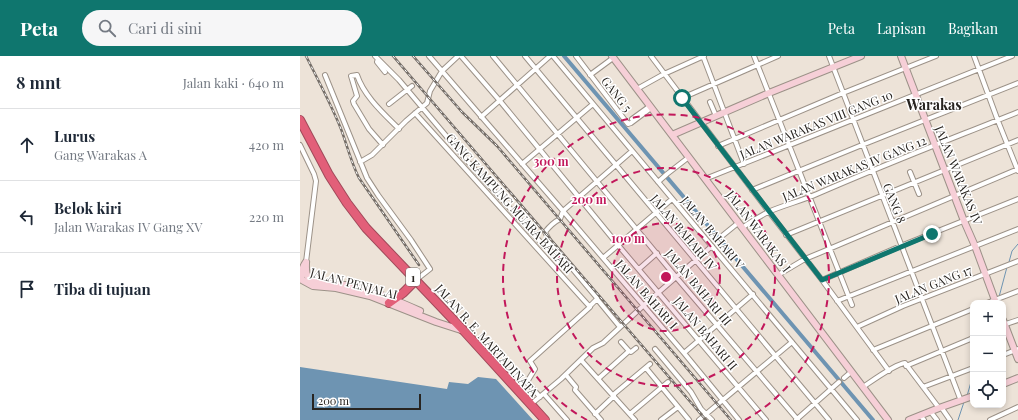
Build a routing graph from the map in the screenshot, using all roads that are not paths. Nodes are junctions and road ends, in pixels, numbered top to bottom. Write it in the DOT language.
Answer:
graph roads {
  1 [pos="429,56"];
  2 [pos="459,56"];
  3 [pos="493,56"];
  4 [pos="525,56"];
  5 [pos="550,56"];
  6 [pos="553,56"];
  7 [pos="576,56"];
  8 [pos="651,56"];
  9 [pos="703,56"];
  10 [pos="754,56"];
  11 [pos="778,56"];
  12 [pos="828,56"];
  13 [pos="861,56"];
  14 [pos="901,56"];
  15 [pos="936,56"];
  16 [pos="974,56"];
  17 [pos="1012,56"];
  18 [pos="612,57"];
  19 [pos="376,58"];
  20 [pos="757,64"];
  21 [pos="833,67"];
  22 [pos="905,68"];
  23 [pos="536,69"];
  24 [pos="980,69"];
  25 [pos="442,71"];
  26 [pos="384,72"];
  27 [pos="664,74"];
  28 [pos="325,75"];
  29 [pos="590,76"];
  30 [pos="1018,83"];
  31 [pos="713,84"];
  32 [pos="518,85"];
  33 [pos="412,86"];
  34 [pos="637,89"];
  35 [pos="407,90"];
  36 [pos="769,93"];
  37 [pos="843,93"];
  38 [pos="916,95"];
  39 [pos="988,96"];
  40 [pos="682,98"];
  41 [pos="500,101"];
  42 [pos="710,102"];
  43 [pos="389,104"];
  44 [pos="593,104"];
  45 [pos="651,107"];
  46 [pos="422,108"];
  47 [pos="1018,112"];
  48 [pos="416,113"];
  49 [pos="724,113"];
  50 [pos="716,116"];
  51 [pos="482,117"];
  52 [pos="576,118"];
  53 [pos="300,120"];
  54 [pos="779,120"];
  55 [pos="853,120"];
  56 [pos="925,120"];
  57 [pos="998,121"];
  58 [pos="700,123"];
  59 [pos="300,128"];
  60 [pos="399,129"];
  61 [pos="558,134"];
  62 [pos="672,135"];
  63 [pos="734,139"];
  64 [pos="1018,140"];
  65 [pos="1008,144"];
  66 [pos="300,145"];
  67 [pos="383,145"];
  68 [pos="789,145"];
  69 [pos="862,145"];
  70 [pos="718,146"];
  71 [pos="935,146"];
  72 [pos="540,149"];
  73 [pos="632,151"];
  74 [pos="689,157"];
  75 [pos="360,162"];
  76 [pos="522,164"];
  77 [pos="744,164"];
  78 [pos="615,166"];
  79 [pos="735,168"];
  80 [pos="799,170"];
  81 [pos="1018,170"];
  82 [pos="872,171"];
  83 [pos="945,171"];
  84 [pos="910,172"];
  85 [pos="660,180"];
  86 [pos="705,180"];
  87 [pos="597,182"];
  88 [pos="915,183"];
  89 [pos="752,190"];
  90 [pos="919,194"];
  91 [pos="955,195"];
  92 [pos="809,197"];
  93 [pos="882,197"];
  94 [pos="579,198"];
  95 [pos="672,199"];
  96 [pos="1018,199"];
  97 [pos="563,211"];
  98 [pos="769,212"];
  99 [pos="655,213"];
  100 [pos="964,221"];
  101 [pos="818,222"];
  102 [pos="892,222"];
  103 [pos="740,225"];
  104 [pos="637,229"];
  105 [pos="1018,229"];
  106 [pos="786,235"];
  107 [pos="722,236"];
  108 [pos="550,242"];
  109 [pos="618,245"];
  110 [pos="544,246"];
  111 [pos="712,246"];
  112 [pos="902,246"];
  113 [pos="975,246"];
  114 [pos="829,249"];
  115 [pos="539,250"];
  116 [pos="657,254"];
  117 [pos="603,258"];
  118 [pos="805,259"];
  119 [pos="695,261"];
  120 [pos="1018,261"];
  121 [pos="306,262"];
  122 [pos="639,269"];
  123 [pos="912,271"];
  124 [pos="986,273"];
  125 [pos="839,274"];
  126 [pos="778,275"];
  127 [pos="676,277"];
  128 [pos="822,280"];
  129 [pos="414,282"];
  130 [pos="1018,291"];
  131 [pos="659,292"];
  132 [pos="753,294"];
  133 [pos="849,297"];
  134 [pos="922,299"];
  135 [pos="597,300"];
  136 [pos="996,300"];
  137 [pos="391,301"];
  138 [pos="837,301"];
  139 [pos="644,305"];
  140 [pos="852,305"];
  141 [pos="589,306"];
  142 [pos="735,309"];
  143 [pos="970,310"];
  144 [pos="1018,320"];
  145 [pos="1006,323"];
  146 [pos="717,324"];
  147 [pos="932,326"];
  148 [pos="620,327"];
  149 [pos="857,327"];
  150 [pos="1006,327"];
  151 [pos="458,328"];
  152 [pos="970,339"];
  153 [pos="699,340"];
  154 [pos="621,342"];
  155 [pos="792,342"];
  156 [pos="636,348"];
  157 [pos="655,348"];
  158 [pos="1016,349"];
  159 [pos="873,350"];
  160 [pos="942,350"];
  161 [pos="628,351"];
  162 [pos="684,353"];
  163 [pos="1006,354"];
  164 [pos="774,356"];
  165 [pos="1018,359"];
  166 [pos="581,360"];
  167 [pos="650,364"];
  168 [pos="906,366"];
  169 [pos="646,368"];
  170 [pos="970,369"];
  171 [pos="889,371"];
  172 [pos="757,372"];
  173 [pos="851,372"];
  174 [pos="566,375"];
  175 [pos="951,376"];
  176 [pos="844,378"];
  177 [pos="1018,378"];
  178 [pos="598,379"];
  179 [pos="668,382"];
  180 [pos="839,382"];
  181 [pos="1006,383"];
  182 [pos="662,387"];
  183 [pos="738,387"];
  184 [pos="863,387"];
  185 [pos="923,387"];
  186 [pos="831,389"];
  187 [pos="544,394"];
  188 [pos="614,396"];
  189 [pos="540,397"];
  190 [pos="967,399"];
  191 [pos="722,400"];
  192 [pos="815,404"];
  193 [pos="529,406"];
  194 [pos="678,407"];
  195 [pos="940,407"];
  196 [pos="1018,407"];
  197 [pos="930,411"];
  198 [pos="595,414"];
  199 [pos="630,414"];
  200 [pos="706,414"];
  201 [pos="922,418"];
  202 [pos="701,419"];
  203 [pos="540,420"];
  204 [pos="545,420"];
  205 [pos="567,420"];
  206 [pos="601,420"];
  207 [pos="635,420"];
  208 [pos="661,420"];
  209 [pos="689,420"];
  210 [pos="712,420"];
  211 [pos="739,420"];
  212 [pos="766,420"];
  213 [pos="797,420"];
  214 [pos="828,420"];
  215 [pos="857,420"];
  216 [pos="888,420"];
  217 [pos="910,420"];
  218 [pos="937,420"];
  219 [pos="950,420"];
  220 [pos="990,420"];
  1 -- 25 [label="street, JALAN BAHARI I"];
  2 -- 25 [label="street"];
  2 -- 41 [label="street, JALAN BAHARI II"];
  3 -- 32 [label="street, JALAN BAHARI III"];
  4 -- 23 [label="street, JALAN BAHARI IV"];
  5 -- 23 [label="street"];
  6 -- 44 [label="street, JALAN BAHARI V"];
  7 -- 29 [label="street, GANG 5"];
  8 -- 27 [label="street"];
  9 -- 27 [label="street"];
  9 -- 31 [label="street"];
  10 -- 20 [label="street"];
  11 -- 20 [label="street"];
  12 -- 21 [label="street, GANG 8"];
  13 -- 21 [label="street"];
  14 -- 22 [label="street, JALAN WARAKAS IV"];
  15 -- 22 [label="street"];
  16 -- 24 [label="street"];
  17 -- 24 [label="street, JALAN WARAKAS VIII GANG 10"];
  18 -- 29 [label="street"];
  18 -- 34 [label="street, JALAN WARAKAS I"];
  19 -- 26 [label="street"];
  19 -- 35 [label="street, GANG KAMPUNG MUARA BAHARI"];
  20 -- 31 [label="street"];
  20 -- 36 [label="street"];
  21 -- 36 [label="street"];
  21 -- 37 [label="street, GANG 8"];
  22 -- 37 [label="street"];
  22 -- 38 [label="street, JALAN WARAKAS IV"];
  23 -- 32 [label="street"];
  23 -- 52 [label="street, JALAN BAHARI IV"];
  24 -- 38 [label="street, JALAN WARAKAS VIII GANG 10"];
  24 -- 39 [label="street"];
  25 -- 46 [label="street"];
  25 -- 51 [label="street, JALAN BAHARI I"];
  27 -- 34 [label="street"];
  27 -- 40 [label="street"];
  28 -- 75 [label="street"];
  29 -- 45 [label="street, GANG 5"];
  30 -- 39 [label="street"];
  31 -- 40 [label="street"];
  31 -- 49 [label="street"];
  32 -- 41 [label="street"];
  32 -- 61 [label="street, JALAN BAHARI III"];
  33 -- 35 [label="street"];
  34 -- 45 [label="street, JALAN WARAKAS I"];
  35 -- 43 [label="street"];
  35 -- 46 [label="street, GANG KAMPUNG MUARA BAHARI"];
  36 -- 49 [label="street"];
  36 -- 54 [label="street"];
  37 -- 54 [label="street"];
  37 -- 55 [label="street, GANG 8"];
  38 -- 55 [label="street, JALAN WARAKAS VIII GANG 10"];
  38 -- 56 [label="street, JALAN WARAKAS IV"];
  39 -- 56 [label="street"];
  39 -- 57 [label="street"];
  40 -- 58 [label="street"];
  41 -- 51 [label="street"];
  41 -- 72 [label="street, JALAN BAHARI II"];
  42 -- 50 [label="street"];
  44 -- 52 [label="street"];
  44 -- 73 [label="street, JALAN BAHARI V"];
  45 -- 62 [label="street, JALAN WARAKAS I"];
  46 -- 48 [label="street"];
  46 -- 110 [label="street, GANG KAMPUNG MUARA BAHARI"];
  47 -- 57 [label="street, JALAN WARAKAS IV GANG 12"];
  48 -- 60 [label="street"];
  48 -- 115 [label="street, GANG KAMPUNG MUARA BAHARI"];
  49 -- 50 [label="street"];
  49 -- 63 [label="street"];
  50 -- 58 [label="street"];
  51 -- 76 [label="street, JALAN BAHARI I"];
  52 -- 61 [label="street"];
  52 -- 78 [label="street, JALAN BAHARI IV"];
  53 -- 129 [label="highway, JALAN R. E. MARTADINATA / 1"];
  54 -- 63 [label="street"];
  54 -- 68 [label="street"];
  55 -- 68 [label="street, JALAN WARAKAS VIII GANG 10"];
  55 -- 69 [label="street, GANG 8"];
  56 -- 69 [label="street"];
  56 -- 71 [label="street, JALAN WARAKAS IV"];
  57 -- 65 [label="street"];
  57 -- 71 [label="street, JALAN WARAKAS IV GANG 12"];
  58 -- 62 [label="street"];
  58 -- 70 [label="street"];
  59 -- 129 [label="highway, JALAN R. E. MARTADINATA / 1"];
  60 -- 67 [label="street"];
  60 -- 67 [label="street"];
  61 -- 72 [label="street"];
  61 -- 87 [label="street, JALAN BAHARI III"];
  62 -- 74 [label="street, JALAN WARAKAS I"];
  63 -- 70 [label="street"];
  63 -- 77 [label="street"];
  64 -- 65 [label="street"];
  65 -- 81 [label="street"];
  65 -- 83 [label="street"];
  66 -- 121 [label="street, JALAN PENJALAI"];
  67 -- 75 [label="street"];
  68 -- 77 [label="street, JALAN WARAKAS VIII GANG 10"];
  68 -- 80 [label="street"];
  69 -- 80 [label="street"];
  69 -- 82 [label="street, GANG 8"];
  70 -- 79 [label="street"];
  71 -- 82 [label="street, JALAN WARAKAS IV GANG 12"];
  71 -- 83 [label="street, JALAN WARAKAS IV"];
  72 -- 76 [label="street"];
  72 -- 94 [label="street, JALAN BAHARI II"];
  73 -- 78 [label="street"];
  73 -- 85 [label="street, JALAN BAHARI V"];
  74 -- 85 [label="street"];
  74 -- 86 [label="street, JALAN WARAKAS I"];
  75 -- 129 [label="street"];
  76 -- 97 [label="street, JALAN BAHARI I"];
  77 -- 79 [label="street, JALAN WARAKAS VIII GANG 10"];
  78 -- 87 [label="street"];
  78 -- 99 [label="street, JALAN BAHARI IV"];
  79 -- 86 [label="street, JALAN WARAKAS VIII GANG 10"];
  79 -- 89 [label="street"];
  80 -- 89 [label="street"];
  80 -- 92 [label="street"];
  81 -- 91 [label="street"];
  82 -- 92 [label="street, JALAN WARAKAS IV GANG 12"];
  82 -- 93 [label="street, GANG 8"];
  83 -- 88 [label="street"];
  83 -- 91 [label="street, JALAN WARAKAS IV"];
  84 -- 88 [label="street"];
  85 -- 95 [label="street, JALAN BAHARI V"];
  86 -- 103 [label="street, JALAN WARAKAS I"];
  87 -- 94 [label="street"];
  87 -- 104 [label="street, JALAN BAHARI III"];
  88 -- 90 [label="street"];
  88 -- 93 [label="street"];
  89 -- 98 [label="street"];
  91 -- 100 [label="street, JALAN WARAKAS IV"];
  91 -- 102 [label="street"];
  92 -- 98 [label="street, JALAN WARAKAS IV GANG 12"];
  92 -- 101 [label="street"];
  93 -- 101 [label="street"];
  93 -- 102 [label="street, GANG 8"];
  94 -- 97 [label="street"];
  94 -- 109 [label="street, JALAN BAHARI II"];
  95 -- 99 [label="street"];
  95 -- 111 [label="street, JALAN BAHARI V"];
  96 -- 100 [label="street"];
  97 -- 108 [label="street"];
  97 -- 117 [label="street, JALAN BAHARI I"];
  98 -- 103 [label="street, JALAN WARAKAS IV GANG 12"];
  98 -- 106 [label="street"];
  99 -- 104 [label="street"];
  99 -- 119 [label="street, JALAN BAHARI IV"];
  100 -- 112 [label="street"];
  100 -- 113 [label="street, JALAN WARAKAS IV"];
  101 -- 106 [label="street"];
  101 -- 114 [label="street"];
  102 -- 112 [label="street, GANG 8"];
  102 -- 114 [label="street"];
  103 -- 107 [label="street, JALAN WARAKAS IV GANG 12"];
  103 -- 126 [label="street, JALAN WARAKAS I"];
  104 -- 109 [label="street"];
  104 -- 116 [label="street, JALAN BAHARI III"];
  105 -- 113 [label="street"];
  106 -- 118 [label="street"];
  108 -- 110 [label="street, GANG KAMPUNG MUARA BAHARI"];
  108 -- 135 [label="street, GANG KAMPUNG MUARA BAHARI"];
  109 -- 117 [label="street"];
  109 -- 122 [label="street, JALAN BAHARI II"];
  110 -- 115 [label="street"];
  111 -- 119 [label="street"];
  111 -- 132 [label="street, JALAN BAHARI V"];
  112 -- 123 [label="street, GANG 8"];
  112 -- 125 [label="street"];
  113 -- 123 [label="street"];
  113 -- 124 [label="street, JALAN WARAKAS IV"];
  114 -- 118 [label="street"];
  114 -- 125 [label="street"];
  115 -- 141 [label="street, GANG KAMPUNG MUARA BAHARI"];
  116 -- 122 [label="street"];
  116 -- 127 [label="street, JALAN BAHARI III"];
  117 -- 139 [label="street, JALAN BAHARI I"];
  118 -- 126 [label="street"];
  118 -- 128 [label="street"];
  119 -- 127 [label="street"];
  119 -- 142 [label="street, JALAN BAHARI IV"];
  120 -- 124 [label="street, JALAN GANG 17"];
  121 -- 137 [label="street, JALAN PENJALAI"];
  122 -- 131 [label="street, JALAN BAHARI II"];
  123 -- 133 [label="street"];
  123 -- 134 [label="street, GANG 8"];
  124 -- 134 [label="street, JALAN GANG 17"];
  124 -- 136 [label="street, JALAN WARAKAS IV"];
  125 -- 128 [label="street"];
  125 -- 133 [label="street"];
  126 -- 173 [label="street, JALAN WARAKAS I"];
  127 -- 131 [label="street"];
  127 -- 146 [label="street, JALAN BAHARI III"];
  128 -- 138 [label="street"];
  129 -- 137 [label="highway"];
  129 -- 151 [label="highway, JALAN R. E. MARTADINATA / 1"];
  130 -- 136 [label="street"];
  131 -- 139 [label="street"];
  131 -- 153 [label="street, JALAN BAHARI II"];
  132 -- 142 [label="street"];
  132 -- 155 [label="street, JALAN BAHARI V"];
  133 -- 138 [label="street"];
  133 -- 140 [label="street"];
  134 -- 147 [label="street, GANG 8"];
  134 -- 149 [label="street, JALAN GANG 17"];
  135 -- 141 [label="street"];
  135 -- 148 [label="street, GANG KAMPUNG MUARA BAHARI"];
  137 -- 151 [label="street, JALAN PENJALAI"];
  138 -- 149 [label="street"];
  139 -- 148 [label="street"];
  139 -- 162 [label="street, JALAN BAHARI I"];
  141 -- 189 [label="street"];
  142 -- 146 [label="street"];
  142 -- 164 [label="street, JALAN BAHARI IV"];
  143 -- 147 [label="street"];
  144 -- 145 [label="street"];
  146 -- 153 [label="street"];
  146 -- 172 [label="street, JALAN BAHARI III"];
  147 -- 159 [label="street"];
  147 -- 160 [label="street, GANG 8"];
  148 -- 166 [label="street"];
  149 -- 159 [label="street"];
  150 -- 158 [label="street"];
  151 -- 193 [label="highway, JALAN R. E. MARTADINATA / 1"];
  152 -- 160 [label="street"];
  153 -- 162 [label="street"];
  153 -- 183 [label="street, JALAN BAHARI II"];
  154 -- 161 [label="street"];
  155 -- 164 [label="street"];
  155 -- 186 [label="street, JALAN BAHARI V"];
  156 -- 161 [label="street"];
  157 -- 200 [label="street"];
  158 -- 163 [label="street"];
  158 -- 165 [label="street"];
  159 -- 171 [label="street"];
  160 -- 168 [label="street"];
  160 -- 175 [label="street, GANG 8"];
  161 -- 178 [label="street"];
  162 -- 191 [label="street, JALAN BAHARI I"];
  164 -- 172 [label="street"];
  164 -- 192 [label="street, JALAN BAHARI IV"];
  166 -- 174 [label="street"];
  166 -- 178 [label="street"];
  167 -- 169 [label="street"];
  168 -- 171 [label="street"];
  168 -- 185 [label="street"];
  169 -- 182 [label="street"];
  169 -- 188 [label="street"];
  170 -- 175 [label="street"];
  171 -- 184 [label="street"];
  172 -- 183 [label="street"];
  172 -- 213 [label="street, JALAN BAHARI III"];
  173 -- 176 [label="street"];
  173 -- 184 [label="street, JALAN WARAKAS I"];
  174 -- 187 [label="street"];
  174 -- 198 [label="street"];
  175 -- 185 [label="street"];
  175 -- 190 [label="street, GANG 8"];
  177 -- 181 [label="street"];
  178 -- 188 [label="street"];
  179 -- 182 [label="street"];
  180 -- 186 [label="street"];
  182 -- 194 [label="street"];
  182 -- 199 [label="street"];
  183 -- 191 [label="street"];
  183 -- 212 [label="street, JALAN BAHARI II"];
  184 -- 216 [label="street, JALAN WARAKAS I"];
  185 -- 195 [label="street"];
  186 -- 192 [label="street"];
  186 -- 215 [label="street, JALAN BAHARI V"];
  187 -- 189 [label="street"];
  187 -- 205 [label="street"];
  188 -- 198 [label="street"];
  188 -- 199 [label="street"];
  189 -- 193 [label="street"];
  190 -- 195 [label="street"];
  191 -- 200 [label="street"];
  191 -- 211 [label="street, JALAN BAHARI I"];
  192 -- 213 [label="street"];
  192 -- 214 [label="street, JALAN BAHARI IV"];
  193 -- 203 [label="highway, JALAN R. E. MARTADINATA / 1"];
  193 -- 204 [label="highway, JALAN R. E. MARTADINATA / 1"];
  194 -- 208 [label="street"];
  194 -- 209 [label="street"];
  195 -- 197 [label="street"];
  195 -- 219 [label="street"];
  196 -- 220 [label="street"];
  197 -- 201 [label="street"];
  197 -- 218 [label="street"];
  198 -- 206 [label="street"];
  199 -- 207 [label="street"];
  200 -- 202 [label="street"];
  200 -- 210 [label="street"];
  201 -- 217 [label="street"];
}
